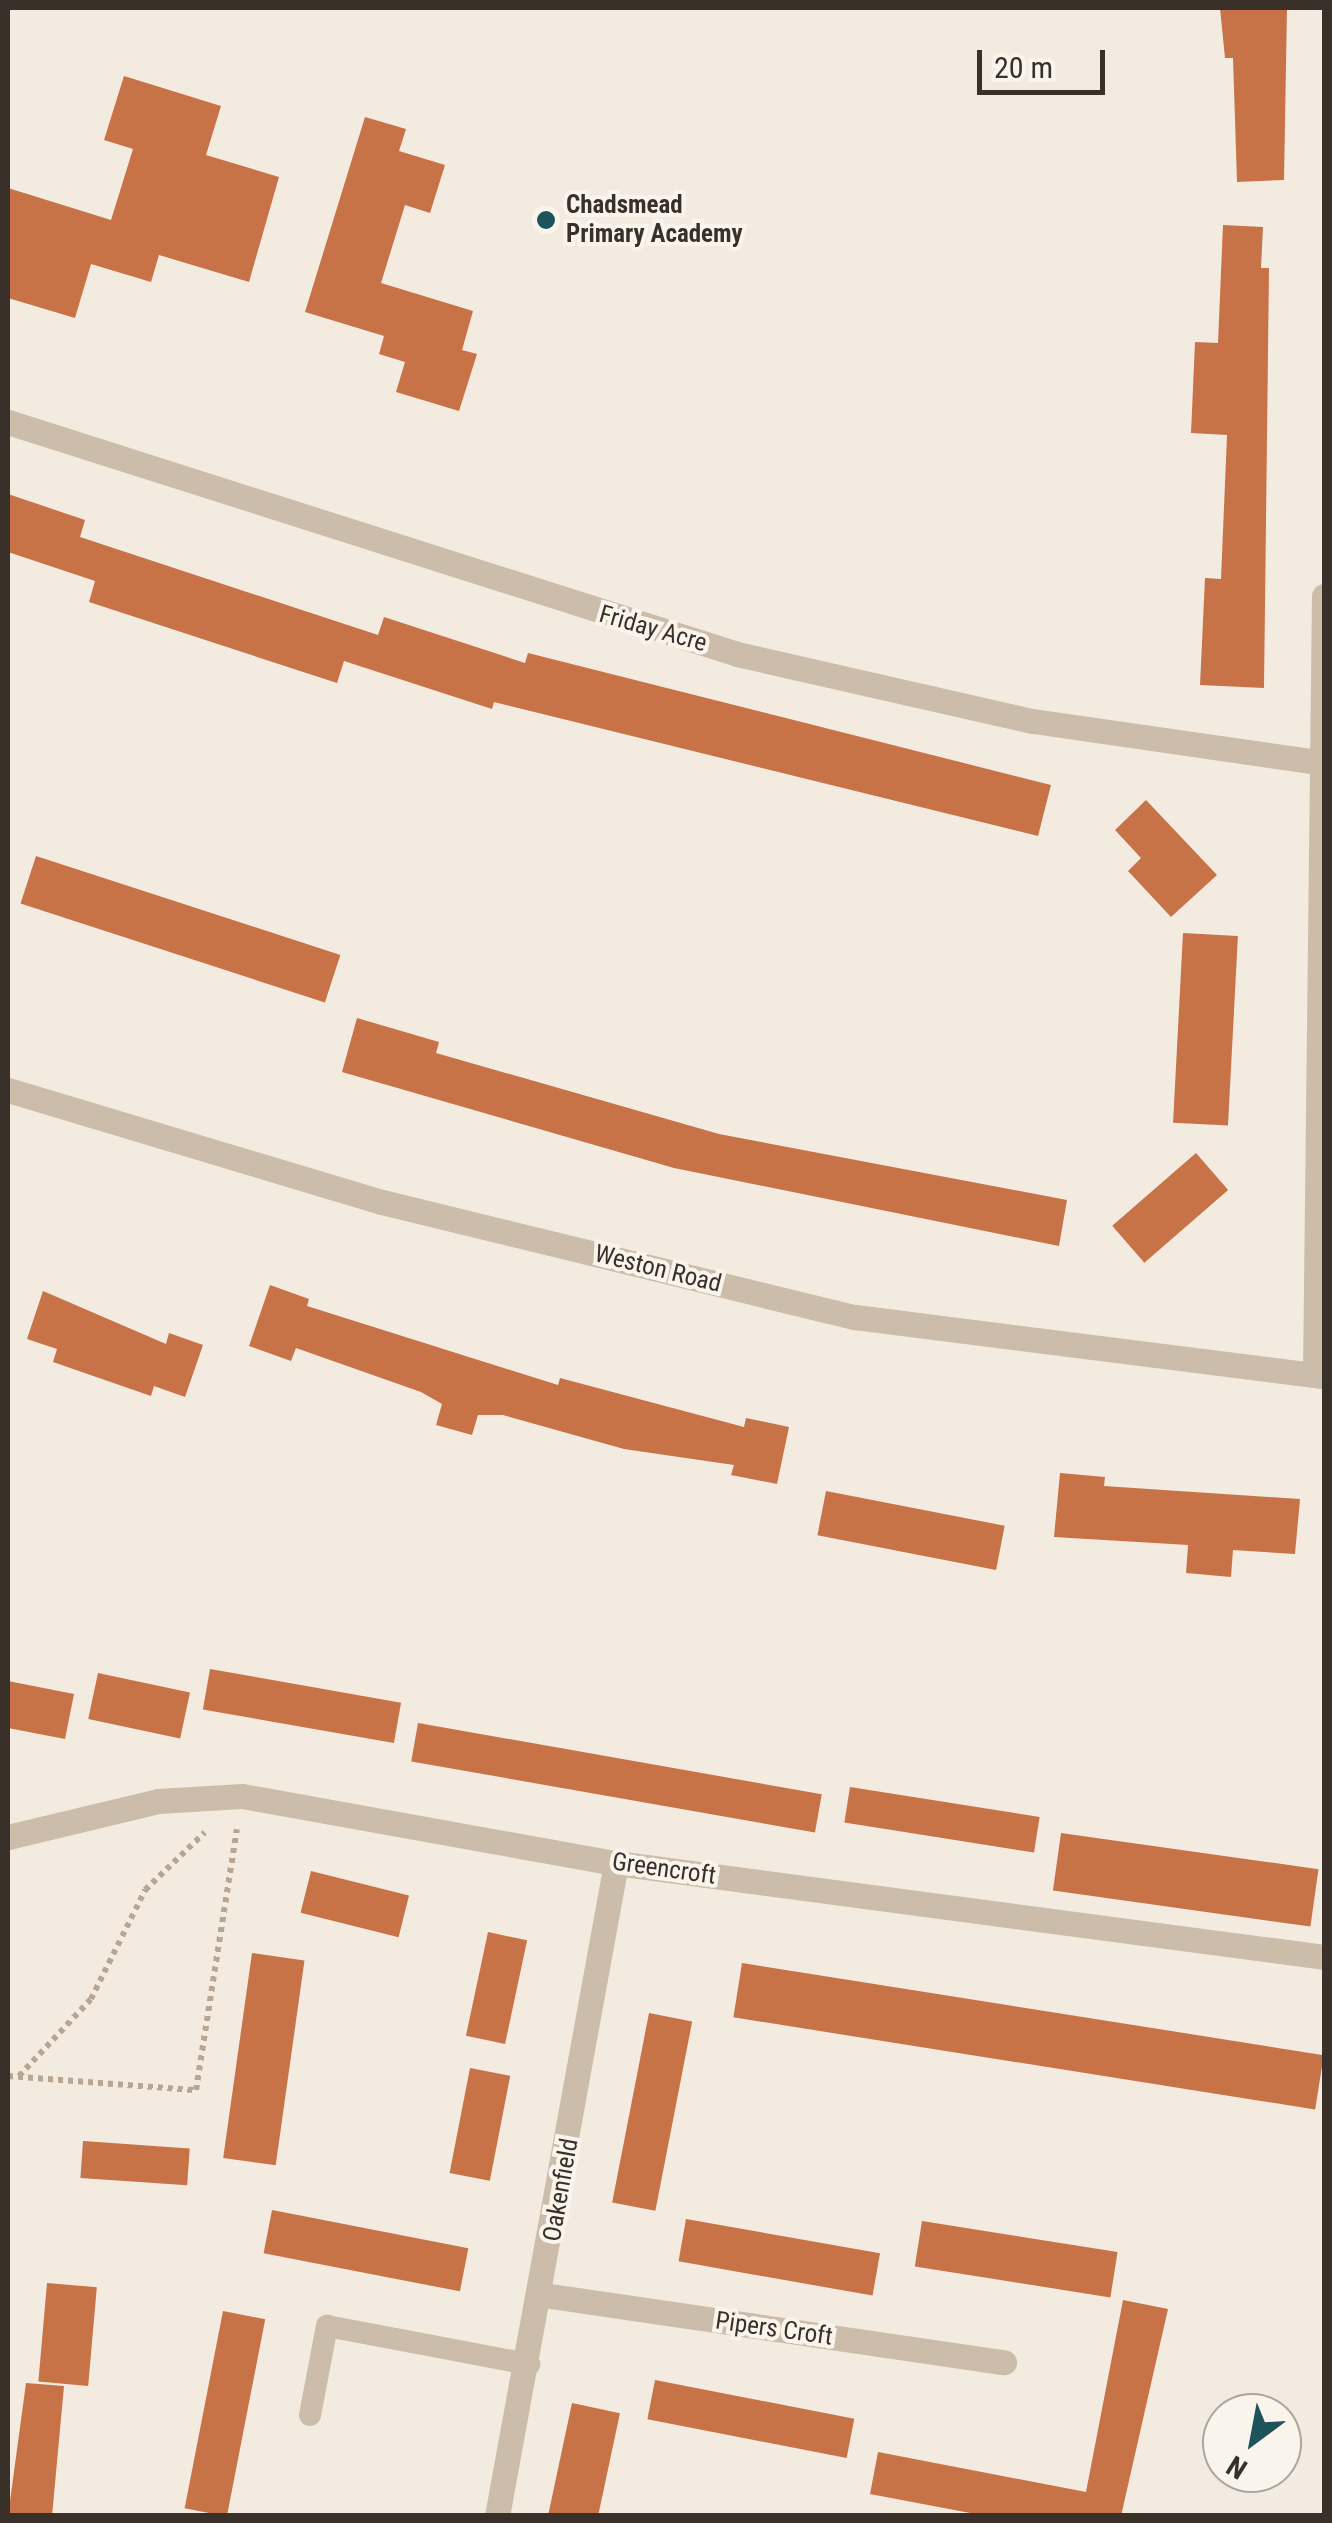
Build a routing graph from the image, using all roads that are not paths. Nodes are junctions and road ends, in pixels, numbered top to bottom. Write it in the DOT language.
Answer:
graph roads {
  1 [pos="8,422"];
  2 [pos="1324,596"];
  3 [pos="1318,762"];
  4 [pos="1321,857"];
  5 [pos="8,1090"];
  6 [pos="1320,1376"];
  7 [pos="8,1837"];
  8 [pos="616,1863"];
  9 [pos="1324,1957"];
  10 [pos="543,2296"];
  11 [pos="1004,2362"];
  12 [pos="529,2364"];
  13 [pos="310,2415"];
  14 [pos="497,2516"];
  1 -- 3 [label="street, Friday Acre"];
  2 -- 3 [label="street"];
  3 -- 4 [label="street"];
  4 -- 6 [label="street"];
  5 -- 6 [label="street, Weston Road"];
  7 -- 8 [label="street, Greencroft"];
  8 -- 9 [label="street, Greencroft"];
  8 -- 10 [label="street, Oakenfield"];
  10 -- 11 [label="street, Pipers Croft"];
  10 -- 12 [label="street, Oakenfield"];
  12 -- 13 [label="lane"];
  12 -- 14 [label="street, Oakenfield"];
}
